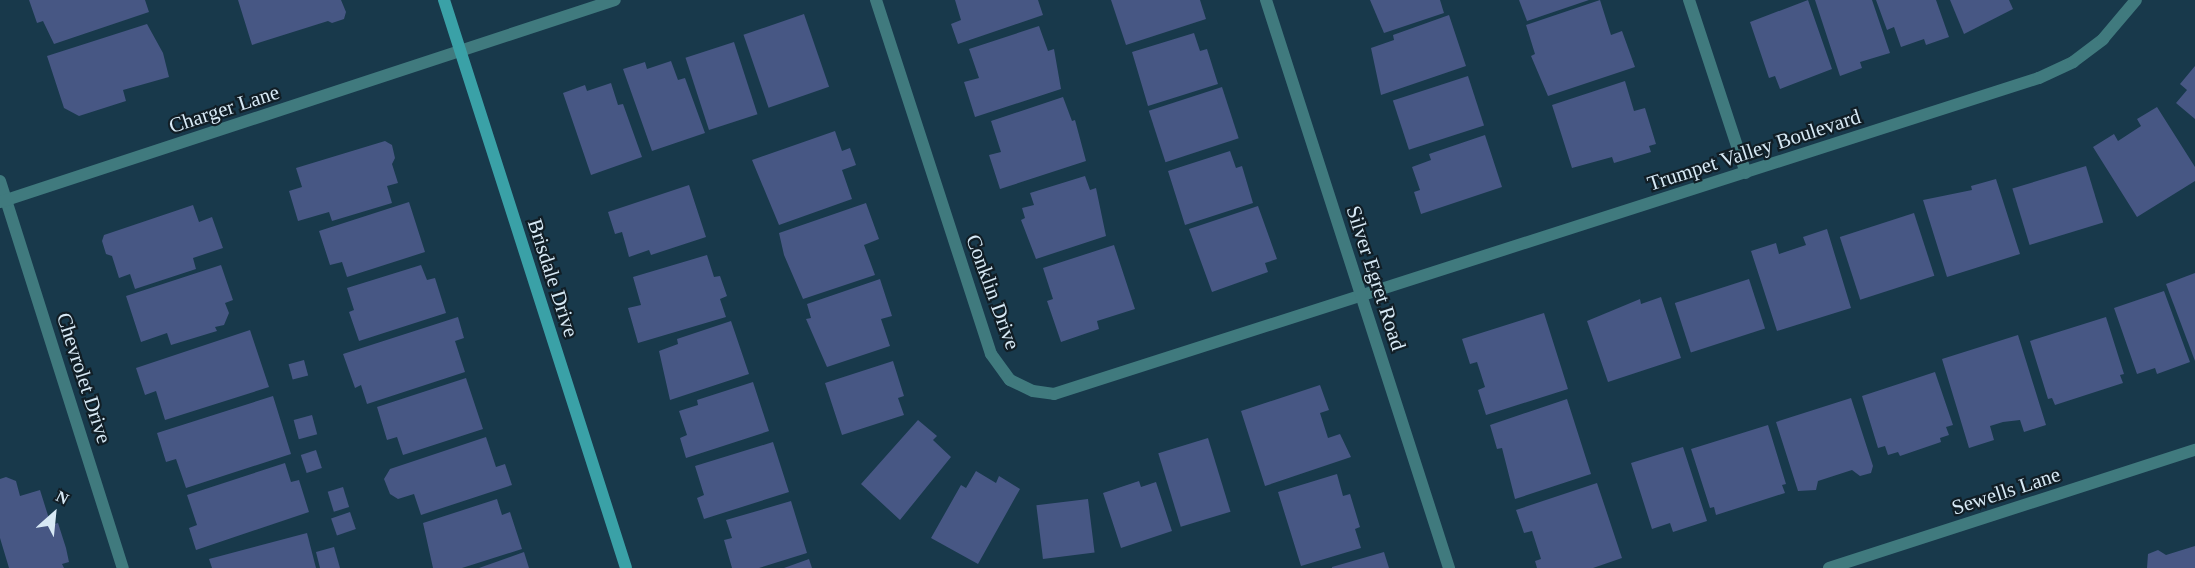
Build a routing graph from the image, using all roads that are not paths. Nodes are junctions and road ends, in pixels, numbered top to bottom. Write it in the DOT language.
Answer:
graph roads {
  1 [pos="444,0"];
  2 [pos="615,0"];
  3 [pos="876,0"];
  4 [pos="1266,0"];
  5 [pos="1689,0"];
  6 [pos="2136,0"];
  7 [pos="460,52"];
  8 [pos="1746,173"];
  9 [pos="0,181"];
  10 [pos="3,201"];
  11 [pos="1361,296"];
  12 [pos="2195,450"];
  13 [pos="123,568"];
  14 [pos="626,568"];
  15 [pos="1449,568"];
  16 [pos="1828,568"];
  1 -- 7 [label="street, Brisdale Drive"];
  2 -- 7 [label="street, Charger Lane"];
  3 -- 11 [label="street, Conklin Drive"];
  4 -- 11 [label="street, Silver Egret Road"];
  5 -- 8 [label="street"];
  6 -- 8 [label="street, Trumpet Valley Boulevard"];
  7 -- 10 [label="street, Charger Lane"];
  7 -- 14 [label="street, Brisdale Drive"];
  8 -- 11 [label="street, Trumpet Valley Boulevard"];
  9 -- 10 [label="street, Chevrolet Drive"];
  10 -- 13 [label="street, Chevrolet Drive"];
  11 -- 15 [label="street, Silver Egret Road"];
  12 -- 16 [label="street, Sewells Lane"];
}
